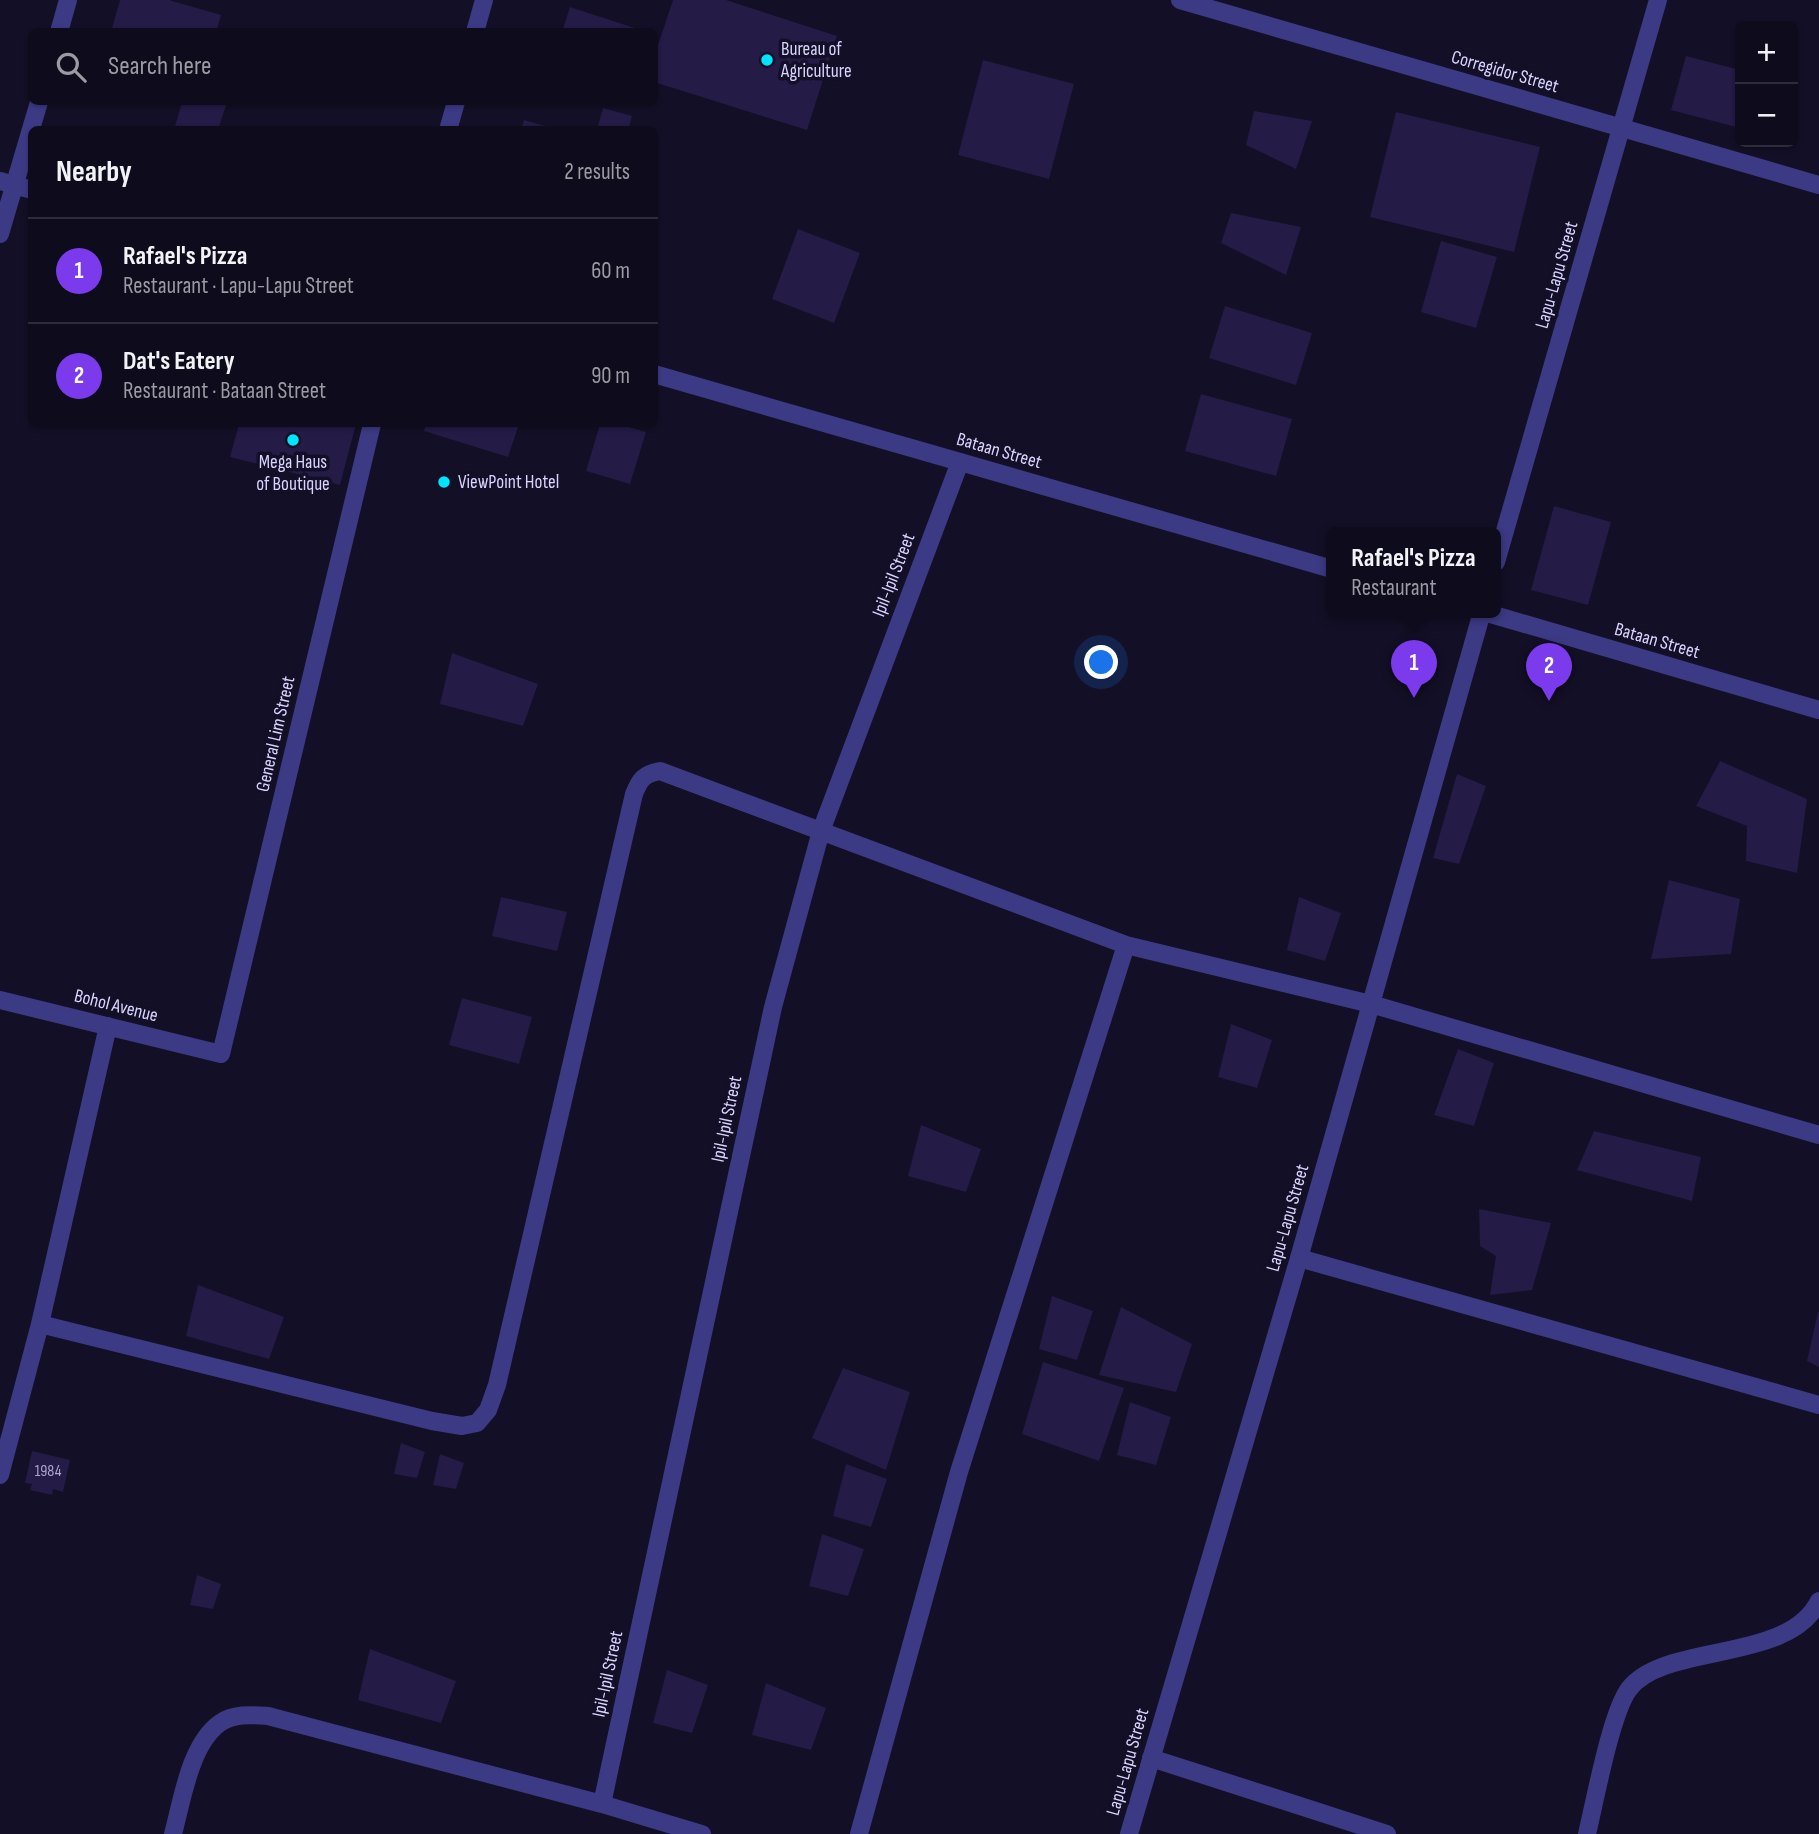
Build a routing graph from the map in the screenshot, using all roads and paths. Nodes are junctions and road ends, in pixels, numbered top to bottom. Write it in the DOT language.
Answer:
graph roads {
  1 [pos="68,0"];
  2 [pos="484,0"];
  3 [pos="1180,0"];
  4 [pos="1658,0"];
  5 [pos="60,28"];
  6 [pos="476,28"];
  7 [pos="37,105"];
  8 [pos="455,105"];
  9 [pos="31,126"];
  10 [pos="449,126"];
  11 [pos="1621,128"];
  12 [pos="28,138"];
  13 [pos="15,185"];
  14 [pos="1819,185"];
  15 [pos="0,234"];
  16 [pos="658,375"];
  17 [pos="371,427"];
  18 [pos="960,462"];
  19 [pos="1501,545"];
  20 [pos="1326,567"];
  21 [pos="1501,617"];
  22 [pos="1481,618"];
  23 [pos="1819,710"];
  24 [pos="821,831"];
  25 [pos="1126,945"];
  26 [pos="0,1000"];
  27 [pos="1371,1004"];
  28 [pos="108,1026"];
  29 [pos="221,1054"];
  30 [pos="1819,1135"];
  31 [pos="1299,1258"];
  32 [pos="40,1324"];
  33 [pos="1819,1405"];
  34 [pos="0,1475"];
  35 [pos="1819,1601"];
  36 [pos="1151,1758"];
  37 [pos="602,1804"];
  38 [pos="173,1834"];
  39 [pos="702,1834"];
  40 [pos="859,1834"];
  41 [pos="1129,1834"];
  42 [pos="1387,1834"];
  43 [pos="1587,1834"];
  1 -- 5 [label="street"];
  2 -- 6 [label="street"];
  3 -- 11 [label="street, Corregidor Street"];
  4 -- 11 [label="street, Lapu-Lapu Street"];
  7 -- 9 [label="street"];
  8 -- 10 [label="street"];
  11 -- 14 [label="street, Corregidor Street"];
  11 -- 19 [label="street, Lapu-Lapu Street"];
  12 -- 13 [label="street"];
  13 -- 15 [label="street"];
  16 -- 18 [label="street, Bataan Street"];
  17 -- 29 [label="street, General Lim Street"];
  18 -- 20 [label="street, Bataan Street"];
  18 -- 24 [label="street, Ipil-Ipil Street"];
  21 -- 23 [label="street, Bataan Street"];
  22 -- 27 [label="street, Lapu-Lapu Street"];
  24 -- 25 [label="street"];
  24 -- 32 [label="street"];
  24 -- 37 [label="street, Ipil-Ipil Street"];
  25 -- 27 [label="street"];
  25 -- 40 [label="street"];
  26 -- 28 [label="street, Bohol Avenue"];
  27 -- 30 [label="street"];
  27 -- 31 [label="street, Lapu-Lapu Street"];
  28 -- 29 [label="street, Bohol Avenue"];
  28 -- 32 [label="street"];
  31 -- 33 [label="street"];
  31 -- 36 [label="street, Lapu-Lapu Street"];
  32 -- 34 [label="street"];
  35 -- 43 [label="street"];
  36 -- 41 [label="street, Lapu-Lapu Street"];
  36 -- 42 [label="street"];
  37 -- 38 [label="street"];
  37 -- 39 [label="street"];
}
